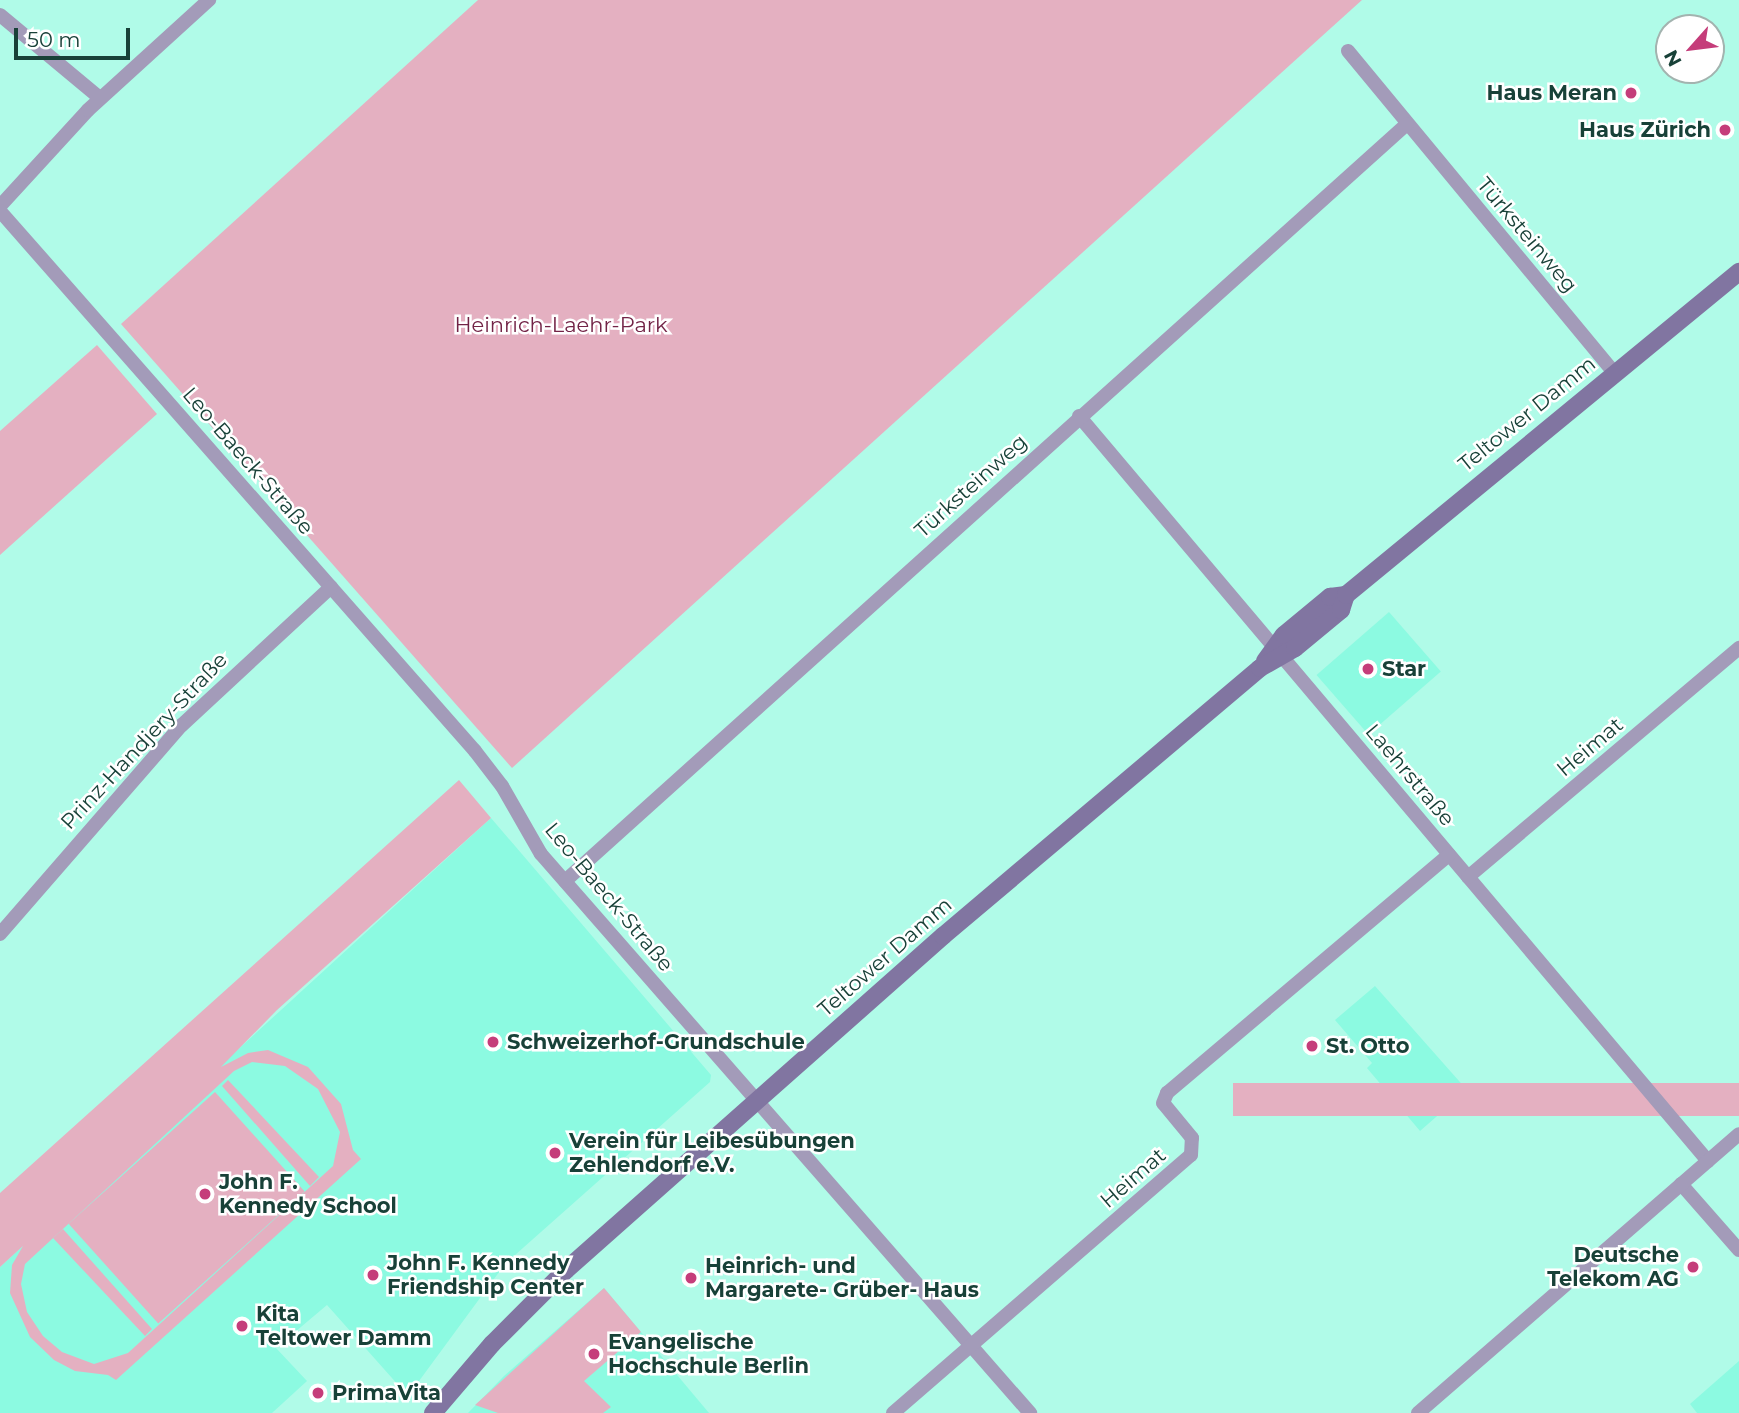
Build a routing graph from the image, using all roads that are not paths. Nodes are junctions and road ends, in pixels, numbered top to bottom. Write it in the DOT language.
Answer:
graph roads {
  1 [pos="209,0"];
  2 [pos="0,15"];
  3 [pos="1348,51"];
  4 [pos="100,98"];
  5 [pos="1408,124"];
  6 [pos="0,208"];
  7 [pos="1739,272"];
  8 [pos="1614,372"];
  9 [pos="1079,416"];
  10 [pos="331,587"];
  11 [pos="1739,648"];
  12 [pos="1278,652"];
  13 [pos="1450,855"];
  14 [pos="1468,877"];
  15 [pos="565,881"];
  16 [pos="0,934"];
  17 [pos="756,1101"];
  18 [pos="1739,1134"];
  19 [pos="1708,1161"];
  20 [pos="1681,1184"];
  21 [pos="1739,1250"];
  22 [pos="971,1346"];
  23 [pos="433,1413"];
  24 [pos="893,1413"];
  25 [pos="1030,1413"];
  26 [pos="1418,1413"];
  1 -- 4 [label="street"];
  2 -- 4 [label="street"];
  3 -- 5 [label="street, Türksteinweg"];
  4 -- 6 [label="street"];
  5 -- 8 [label="street, Türksteinweg"];
  5 -- 9 [label="street, Türksteinweg"];
  6 -- 10 [label="street, Leo-Baeck-Straße"];
  7 -- 8 [label="main road, Teltower Damm"];
  8 -- 12 [label="main road, Teltower Damm"];
  9 -- 12 [label="street, Laehrstraße"];
  9 -- 15 [label="street, Türksteinweg"];
  10 -- 15 [label="street, Leo-Baeck-Straße"];
  10 -- 16 [label="street, Prinz-Handjery-Straße"];
  11 -- 14 [label="street, Heimat"];
  12 -- 13 [label="street, Laehrstraße"];
  12 -- 17 [label="main road, Teltower Damm"];
  13 -- 14 [label="street, Laehrstraße"];
  13 -- 22 [label="street, Heimat"];
  14 -- 19 [label="street, Laehrstraße"];
  15 -- 17 [label="street, Leo-Baeck-Straße"];
  17 -- 22 [label="street, Leo-Baeck-Straße"];
  17 -- 23 [label="main road, Teltower Damm"];
  18 -- 19 [label="street"];
  19 -- 20 [label="street"];
  20 -- 21 [label="street"];
  20 -- 26 [label="street"];
  22 -- 24 [label="street, Heimat"];
  22 -- 25 [label="street, Leo-Baeck-Straße"];
}
